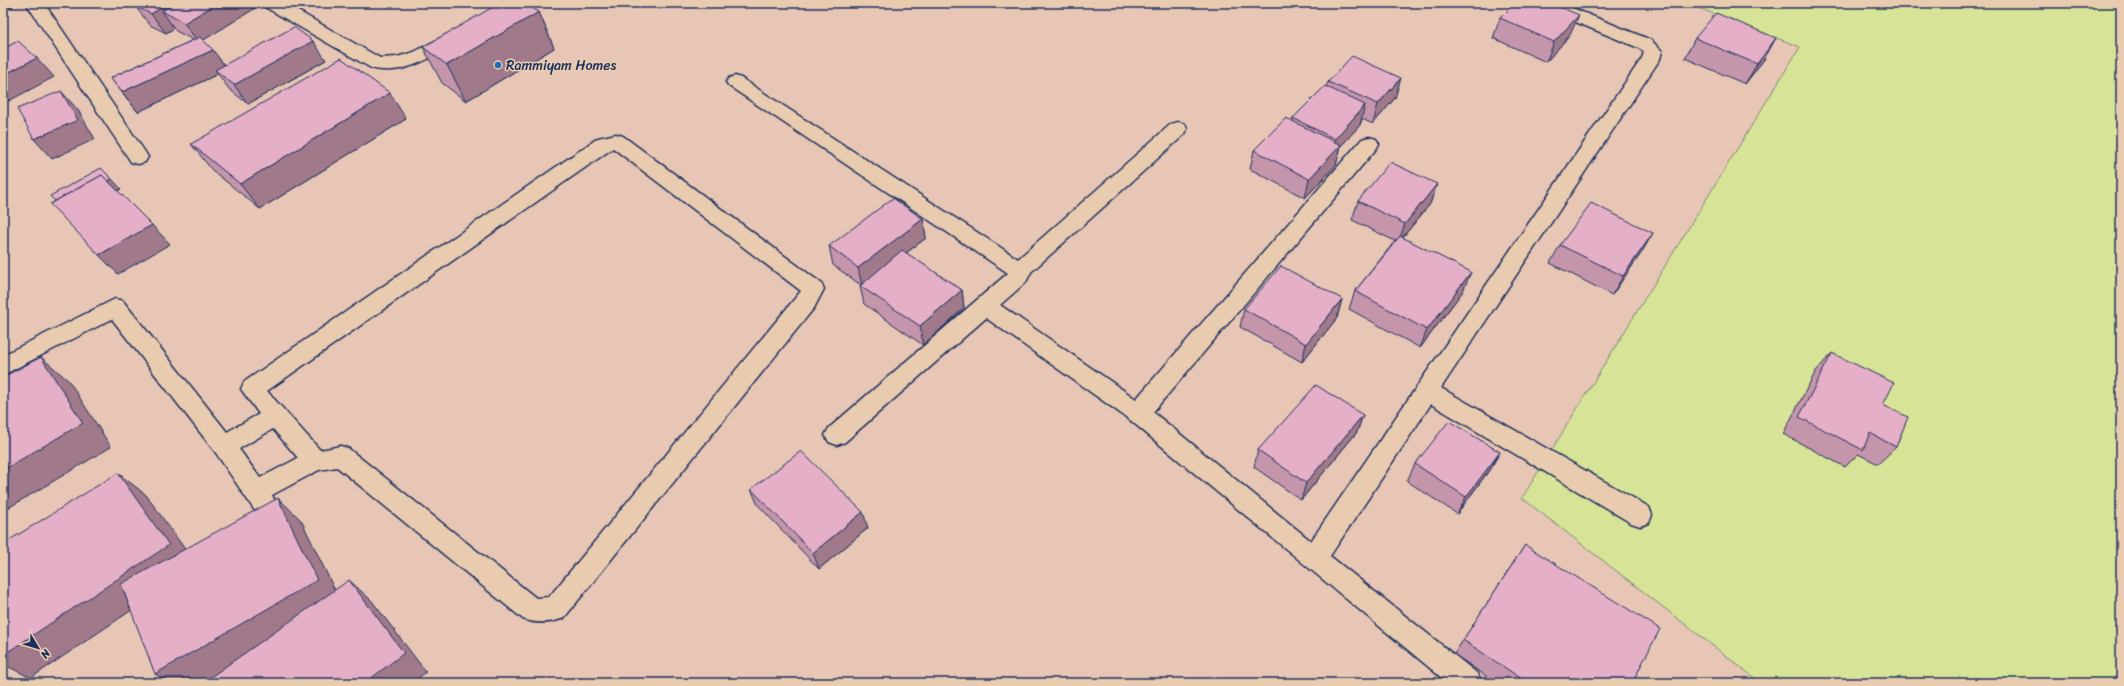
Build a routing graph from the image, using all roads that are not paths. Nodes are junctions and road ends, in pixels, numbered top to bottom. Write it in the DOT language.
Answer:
graph roads {
  1 [pos="35,3"];
  2 [pos="271,3"];
  3 [pos="1545,3"];
  4 [pos="466,30"];
  5 [pos="735,82"];
  6 [pos="1178,130"];
  7 [pos="1369,144"];
  8 [pos="138,157"];
  9 [pos="1019,270"];
  10 [pos="985,306"];
  11 [pos="3,366"];
  12 [pos="1426,390"];
  13 [pos="1138,413"];
  14 [pos="276,416"];
  15 [pos="836,435"];
  16 [pos="224,446"];
  17 [pos="316,461"];
  18 [pos="1640,515"];
  19 [pos="1314,558"];
  20 [pos="1469,683"];
  1 -- 8 [label="street"];
  2 -- 4 [label="street"];
  3 -- 12 [label="street"];
  5 -- 9 [label="street"];
  6 -- 9 [label="street"];
  7 -- 13 [label="street"];
  9 -- 10 [label="street"];
  10 -- 13 [label="street"];
  10 -- 15 [label="street"];
  11 -- 16 [label="street"];
  12 -- 18 [label="street"];
  12 -- 19 [label="street"];
  13 -- 19 [label="street"];
  14 -- 16 [label="street"];
  14 -- 17 [label="street"];
  14 -- 17 [label="street"];
  16 -- 17 [label="street"];
  19 -- 20 [label="street"];
}
